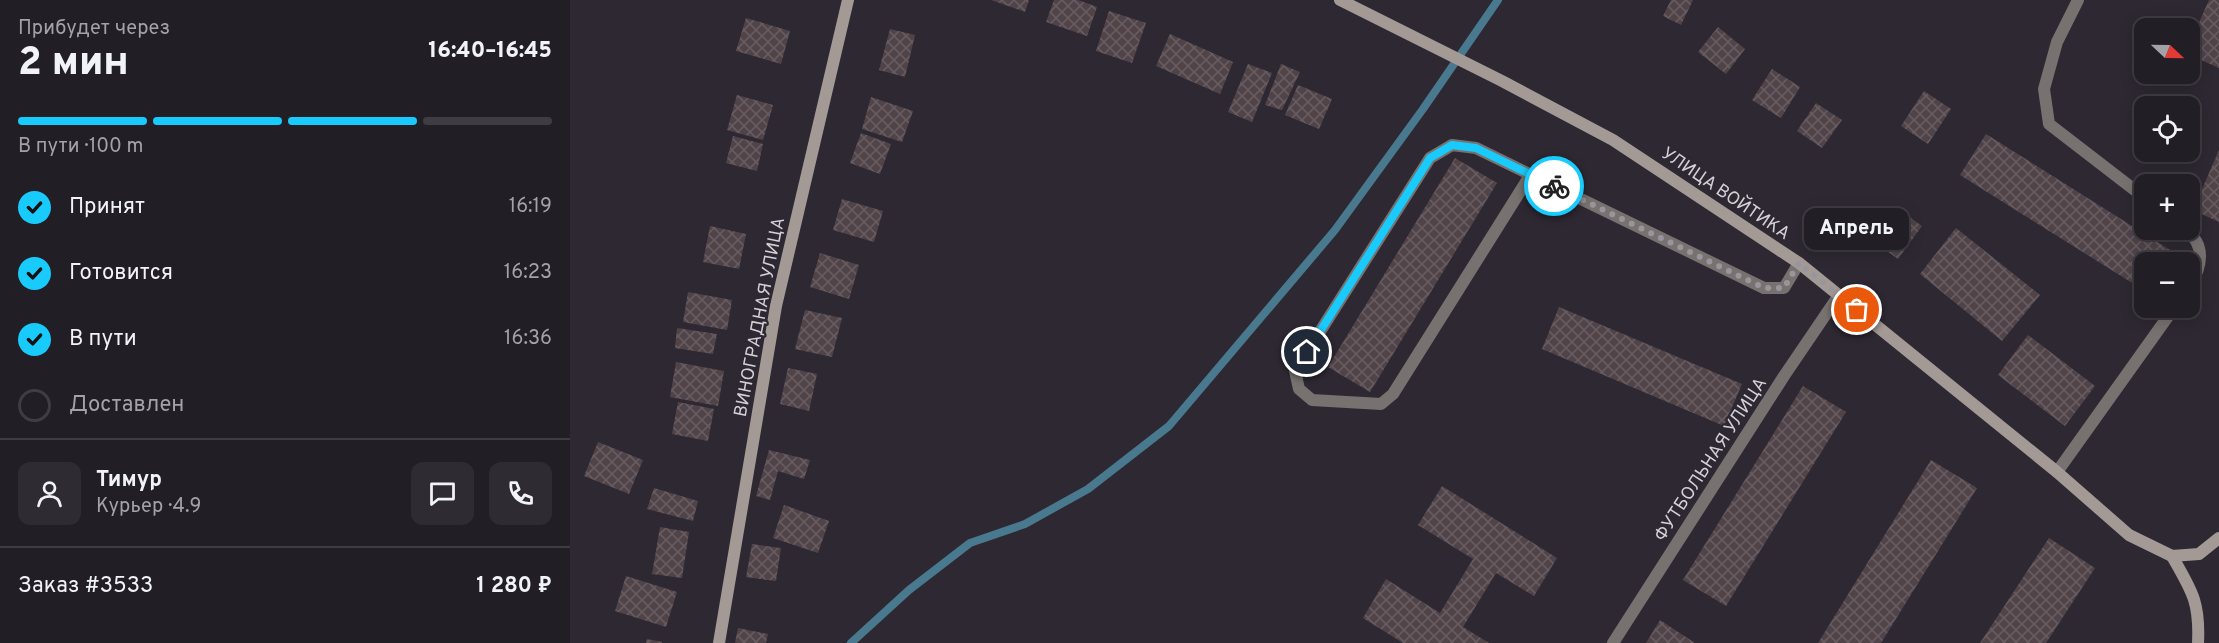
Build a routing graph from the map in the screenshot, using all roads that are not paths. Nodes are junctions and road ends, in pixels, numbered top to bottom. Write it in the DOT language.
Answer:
graph roads {
  1 [pos="848,0"];
  2 [pos="1340,0"];
  3 [pos="2078,0"];
  4 [pos="1531,174"];
  5 [pos="2134,190"];
  6 [pos="2197,240"];
  7 [pos="1799,263"];
  8 [pos="2200,263"];
  9 [pos="1839,296"];
  10 [pos="2167,318"];
  11 [pos="2057,472"];
  12 [pos="2219,538"];
  13 [pos="2172,556"];
  14 [pos="718,643"];
  15 [pos="1613,643"];
  16 [pos="2198,643"];
  1 -- 14 [label="main road, ВИНОГРАДНАЯ УЛИЦА"];
  2 -- 7 [label="main road, УЛИЦА ВОЙТИКА"];
  3 -- 5 [label="lane"];
  4 -- 4 [label="lane"];
  4 -- 7 [label="lane"];
  6 -- 8 [label="lane"];
  7 -- 9 [label="main road, УЛИЦА ВОЙТИКА"];
  9 -- 11 [label="main road, УЛИЦА ВОЙТИКА"];
  9 -- 15 [label="lane, ФУТБОЛЬНАЯ УЛИЦА"];
  10 -- 11 [label="lane"];
  11 -- 13 [label="main road, УЛИЦА ВОЙТИКА"];
  12 -- 13 [label="main road"];
  13 -- 16 [label="main road"];
}
